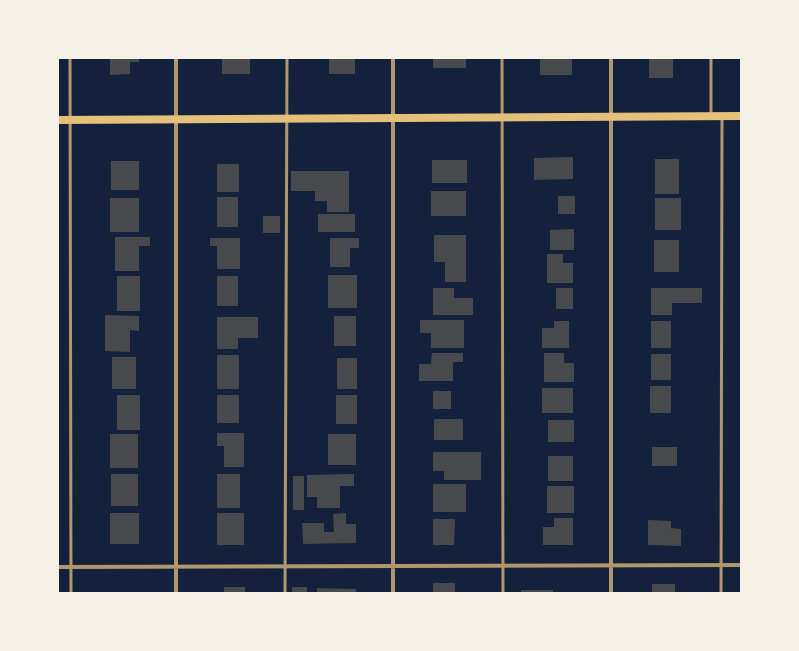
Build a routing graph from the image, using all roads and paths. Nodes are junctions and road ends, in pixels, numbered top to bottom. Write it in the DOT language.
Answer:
graph roads {
  1 [pos="70,58"];
  2 [pos="176,58"];
  3 [pos="287,58"];
  4 [pos="393,58"];
  5 [pos="502,58"];
  6 [pos="611,58"];
  7 [pos="711,58"];
  8 [pos="711,116"];
  9 [pos="722,116"];
  10 [pos="741,116"];
  11 [pos="611,117"];
  12 [pos="287,118"];
  13 [pos="393,118"];
  14 [pos="502,118"];
  15 [pos="70,119"];
  16 [pos="176,119"];
  17 [pos="58,120"];
  18 [pos="176,566"];
  19 [pos="285,566"];
  20 [pos="394,566"];
  21 [pos="503,566"];
  22 [pos="611,566"];
  23 [pos="720,566"];
  24 [pos="741,566"];
  25 [pos="58,567"];
  26 [pos="71,567"];
  27 [pos="71,593"];
  28 [pos="176,593"];
  29 [pos="285,593"];
  30 [pos="394,593"];
  31 [pos="503,593"];
  32 [pos="611,593"];
  33 [pos="720,593"];
  1 -- 15 [label="lane"];
  2 -- 16 [label="street"];
  3 -- 12 [label="lane"];
  4 -- 13 [label="street"];
  5 -- 14 [label="lane"];
  6 -- 11 [label="street"];
  7 -- 8 [label="lane"];
  8 -- 9 [label="main road"];
  8 -- 11 [label="main road"];
  9 -- 10 [label="main road"];
  9 -- 23 [label="lane"];
  11 -- 14 [label="main road"];
  11 -- 22 [label="street"];
  12 -- 13 [label="main road"];
  12 -- 16 [label="main road"];
  12 -- 19 [label="lane"];
  13 -- 14 [label="main road"];
  13 -- 20 [label="street"];
  14 -- 21 [label="lane"];
  15 -- 16 [label="main road"];
  15 -- 17 [label="main road"];
  15 -- 26 [label="lane"];
  16 -- 18 [label="street"];
  18 -- 19 [label="street"];
  18 -- 26 [label="street"];
  18 -- 28 [label="street"];
  19 -- 20 [label="street"];
  19 -- 29 [label="lane"];
  20 -- 21 [label="street"];
  20 -- 30 [label="street"];
  21 -- 22 [label="street"];
  21 -- 31 [label="lane"];
  22 -- 23 [label="street"];
  22 -- 32 [label="street"];
  23 -- 24 [label="street"];
  23 -- 33 [label="lane"];
  25 -- 26 [label="street"];
  26 -- 27 [label="lane"];
}
